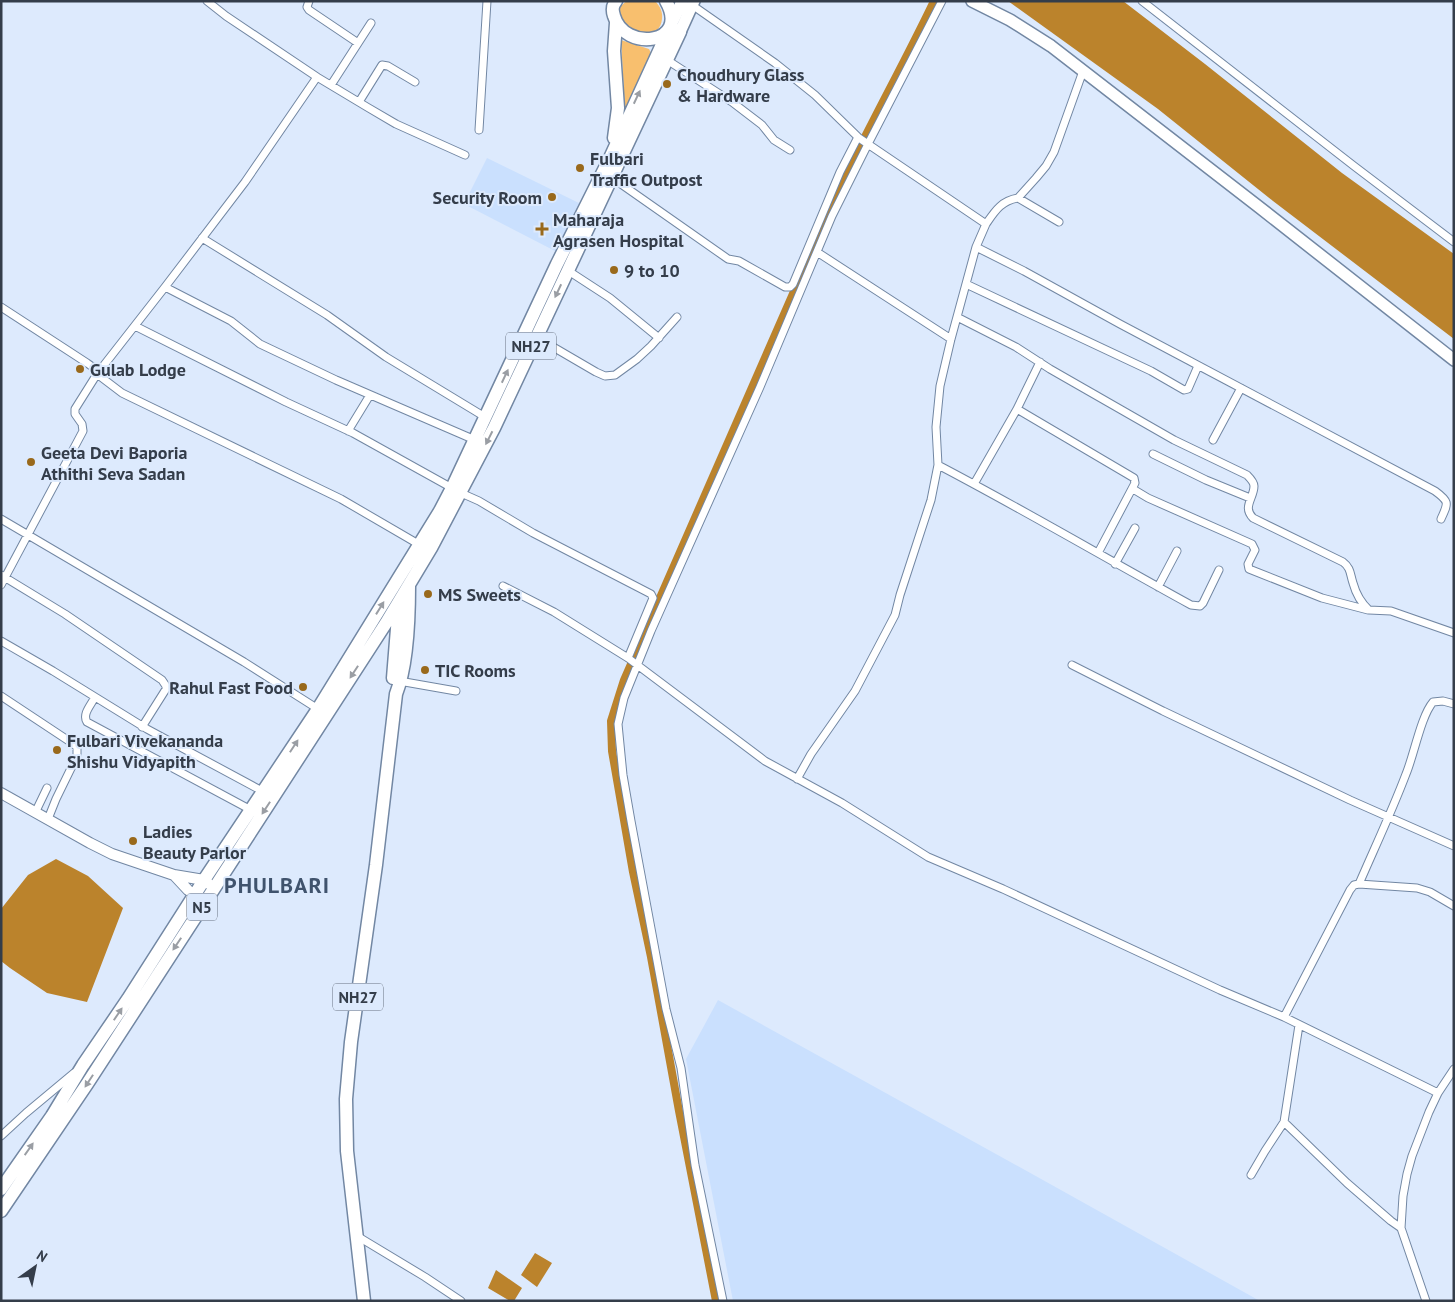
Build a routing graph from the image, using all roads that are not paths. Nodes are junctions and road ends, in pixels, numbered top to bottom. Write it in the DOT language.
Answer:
graph roads {
  1 [pos="207,1"];
  2 [pos="309,1"];
  3 [pos="487,1"];
  4 [pos="666,1"];
  5 [pos="942,1"];
  6 [pos="972,1"];
  7 [pos="1142,1"];
  8 [pos="612,3"];
  9 [pos="689,3"];
  10 [pos="371,23"];
  11 [pos="616,23"];
  12 [pos="675,29"];
  13 [pos="358,43"];
  14 [pos="666,60"];
  15 [pos="1083,72"];
  16 [pos="317,77"];
  17 [pos="415,82"];
  18 [pos="331,85"];
  19 [pos="358,102"];
  20 [pos="479,130"];
  21 [pos="858,137"];
  22 [pos="867,143"];
  23 [pos="790,150"];
  24 [pos="465,155"];
  25 [pos="610,158"];
  26 [pos="611,177"];
  27 [pos="1018,198"];
  28 [pos="1059,222"];
  29 [pos="986,224"];
  30 [pos="202,238"];
  31 [pos="1454,242"];
  32 [pos="976,247"];
  33 [pos="817,252"];
  34 [pos="567,270"];
  35 [pos="966,284"];
  36 [pos="165,287"];
  37 [pos="1,307"];
  38 [pos="677,317"];
  39 [pos="957,317"];
  40 [pos="135,326"];
  41 [pos="536,337"];
  42 [pos="659,338"];
  43 [pos="951,339"];
  44 [pos="1454,360"];
  45 [pos="1040,362"];
  46 [pos="1198,366"];
  47 [pos="97,374"];
  48 [pos="1241,388"];
  49 [pos="370,395"];
  50 [pos="1017,409"];
  51 [pos="486,417"];
  52 [pos="348,431"];
  53 [pos="475,440"];
  54 [pos="1214,440"];
  55 [pos="1153,454"];
  56 [pos="938,465"];
  57 [pos="974,484"];
  58 [pos="1134,489"];
  59 [pos="456,491"];
  60 [pos="1250,498"];
  61 [pos="1,518"];
  62 [pos="1441,519"];
  63 [pos="1135,528"];
  64 [pos="28,534"];
  65 [pos="420,545"];
  66 [pos="1177,551"];
  67 [pos="1098,553"];
  68 [pos="1115,564"];
  69 [pos="1218,570"];
  70 [pos="3,576"];
  71 [pos="403,583"];
  72 [pos="1,585"];
  73 [pos="502,586"];
  74 [pos="1158,587"];
  75 [pos="399,601"];
  76 [pos="1369,610"];
  77 [pos="1454,633"];
  78 [pos="1,641"];
  79 [pos="373,644"];
  80 [pos="395,655"];
  81 [pos="628,658"];
  82 [pos="638,664"];
  83 [pos="1072,665"];
  84 [pos="397,681"];
  85 [pos="456,691"];
  86 [pos="1,696"];
  87 [pos="95,697"];
  88 [pos="1454,704"];
  89 [pos="318,709"];
  90 [pos="142,727"];
  91 [pos="797,779"];
  92 [pos="47,788"];
  93 [pos="264,792"];
  94 [pos="1,793"];
  95 [pos="252,810"];
  96 [pos="35,812"];
  97 [pos="1389,816"];
  98 [pos="48,819"];
  99 [pos="1454,846"];
  100 [pos="174,875"];
  101 [pos="204,880"];
  102 [pos="1359,884"];
  103 [pos="215,887"];
  104 [pos="200,898"];
  105 [pos="1454,906"];
  106 [pos="1284,1017"];
  107 [pos="1299,1025"];
  108 [pos="84,1065"];
  109 [pos="1454,1069"];
  110 [pos="1438,1093"];
  111 [pos="1284,1122"];
  112 [pos="1,1136"];
  113 [pos="1251,1175"];
  114 [pos="1,1189"];
  115 [pos="1,1211"];
  116 [pos="1401,1228"];
  117 [pos="356,1236"];
  118 [pos="364,1301"];
  119 [pos="460,1301"];
  120 [pos="724,1301"];
  121 [pos="1426,1301"];
  1 -- 16 [label="street"];
  2 -- 13 [label="street"];
  3 -- 20 [label="street"];
  4 -- 12 [label="highway"];
  5 -- 22 [label="street"];
  6 -- 15 [label="main road"];
  7 -- 31 [label="street"];
  8 -- 11 [label="highway, NH27"];
  9 -- 12 [label="main road"];
  9 -- 21 [label="street"];
  10 -- 13 [label="street"];
  11 -- 12 [label="highway"];
  11 -- 25 [label="highway, NH27"];
  12 -- 14 [label="highway, NH27"];
  25 -- 12 [label="highway, NH27, one-way"];
  13 -- 18 [label="street"];
  14 -- 23 [label="street"];
  14 -- 26 [label="highway, NH27"];
  15 -- 27 [label="street"];
  15 -- 44 [label="main road"];
  16 -- 18 [label="street"];
  16 -- 30 [label="street"];
  17 -- 19 [label="street"];
  18 -- 19 [label="street"];
  19 -- 24 [label="street"];
  21 -- 22 [label="street"];
  21 -- 26 [label="street"];
  22 -- 29 [label="street"];
  22 -- 33 [label="street"];
  51 -- 25 [label="highway, NH27, one-way"];
  26 -- 34 [label="highway, NH27"];
  27 -- 28 [label="street"];
  27 -- 29 [label="street"];
  29 -- 32 [label="street"];
  30 -- 36 [label="street"];
  30 -- 51 [label="street"];
  32 -- 35 [label="street"];
  32 -- 46 [label="street"];
  33 -- 43 [label="street"];
  33 -- 82 [label="street"];
  34 -- 41 [label="highway, NH27, one-way"];
  34 -- 42 [label="street"];
  35 -- 39 [label="street"];
  35 -- 46 [label="street"];
  36 -- 40 [label="street"];
  36 -- 49 [label="street"];
  37 -- 47 [label="street"];
  38 -- 42 [label="street"];
  39 -- 43 [label="street"];
  39 -- 45 [label="street"];
  40 -- 47 [label="street"];
  40 -- 52 [label="street"];
  41 -- 42 [label="street"];
  41 -- 59 [label="highway, NH27, one-way"];
  43 -- 56 [label="street"];
  45 -- 50 [label="street"];
  45 -- 60 [label="street"];
  46 -- 48 [label="street"];
  47 -- 64 [label="street"];
  47 -- 65 [label="street"];
  48 -- 54 [label="street"];
  48 -- 62 [label="street"];
  49 -- 52 [label="street"];
  49 -- 53 [label="street"];
  50 -- 57 [label="street"];
  50 -- 58 [label="street"];
  51 -- 53 [label="highway, NH27"];
  52 -- 59 [label="street"];
  53 -- 59 [label="highway, NH27"];
  55 -- 60 [label="street"];
  56 -- 57 [label="street"];
  56 -- 91 [label="street"];
  57 -- 67 [label="street"];
  58 -- 67 [label="street"];
  58 -- 76 [label="street"];
  59 -- 65 [label="highway, NH27"];
  59 -- 71 [label="highway, NH27"];
  59 -- 81 [label="street"];
  60 -- 76 [label="street"];
  61 -- 64 [label="street"];
  63 -- 68 [label="street"];
  64 -- 70 [label="street"];
  64 -- 89 [label="street"];
  65 -- 71 [label="highway, NH27"];
  66 -- 74 [label="street"];
  67 -- 68 [label="street"];
  68 -- 74 [label="street"];
  69 -- 74 [label="street"];
  70 -- 72 [label="street"];
  70 -- 90 [label="street"];
  71 -- 75 [label="highway, NH27"];
  71 -- 84 [label="highway, NH27"];
  89 -- 71 [label="highway, N5, one-way"];
  73 -- 81 [label="street"];
  75 -- 79 [label="highway, N5"];
  75 -- 80 [label="highway, NH27"];
  76 -- 77 [label="street"];
  78 -- 87 [label="street"];
  79 -- 80 [label="highway"];
  79 -- 103 [label="highway, N5, one-way"];
  80 -- 84 [label="highway, NH27"];
  81 -- 82 [label="street"];
  82 -- 91 [label="street"];
  82 -- 120 [label="street"];
  83 -- 97 [label="street"];
  84 -- 85 [label="street"];
  84 -- 117 [label="highway, NH27"];
  86 -- 98 [label="street"];
  87 -- 90 [label="street"];
  87 -- 95 [label="street"];
  88 -- 97 [label="street"];
  93 -- 89 [label="highway, N5, one-way"];
  90 -- 93 [label="street"];
  91 -- 106 [label="street"];
  92 -- 96 [label="street"];
  93 -- 95 [label="highway, N5"];
  94 -- 96 [label="main road"];
  95 -- 101 [label="highway, N5"];
  96 -- 98 [label="main road"];
  97 -- 99 [label="street"];
  97 -- 102 [label="street"];
  98 -- 100 [label="main road"];
  100 -- 101 [label="main road"];
  100 -- 104 [label="main road"];
  101 -- 103 [label="main road"];
  101 -- 104 [label="highway, N5"];
  102 -- 105 [label="street"];
  102 -- 106 [label="street"];
  103 -- 104 [label="highway, N5"];
  108 -- 104 [label="highway, N5, one-way"];
  104 -- 115 [label="highway, N5, one-way"];
  106 -- 107 [label="street"];
  107 -- 110 [label="street"];
  107 -- 111 [label="street"];
  108 -- 112 [label="street"];
  114 -- 108 [label="highway, N5, one-way"];
  109 -- 110 [label="street"];
  110 -- 116 [label="street"];
  111 -- 113 [label="street"];
  111 -- 116 [label="street"];
  116 -- 121 [label="street"];
  117 -- 118 [label="highway, NH27"];
  117 -- 119 [label="street"];
}
